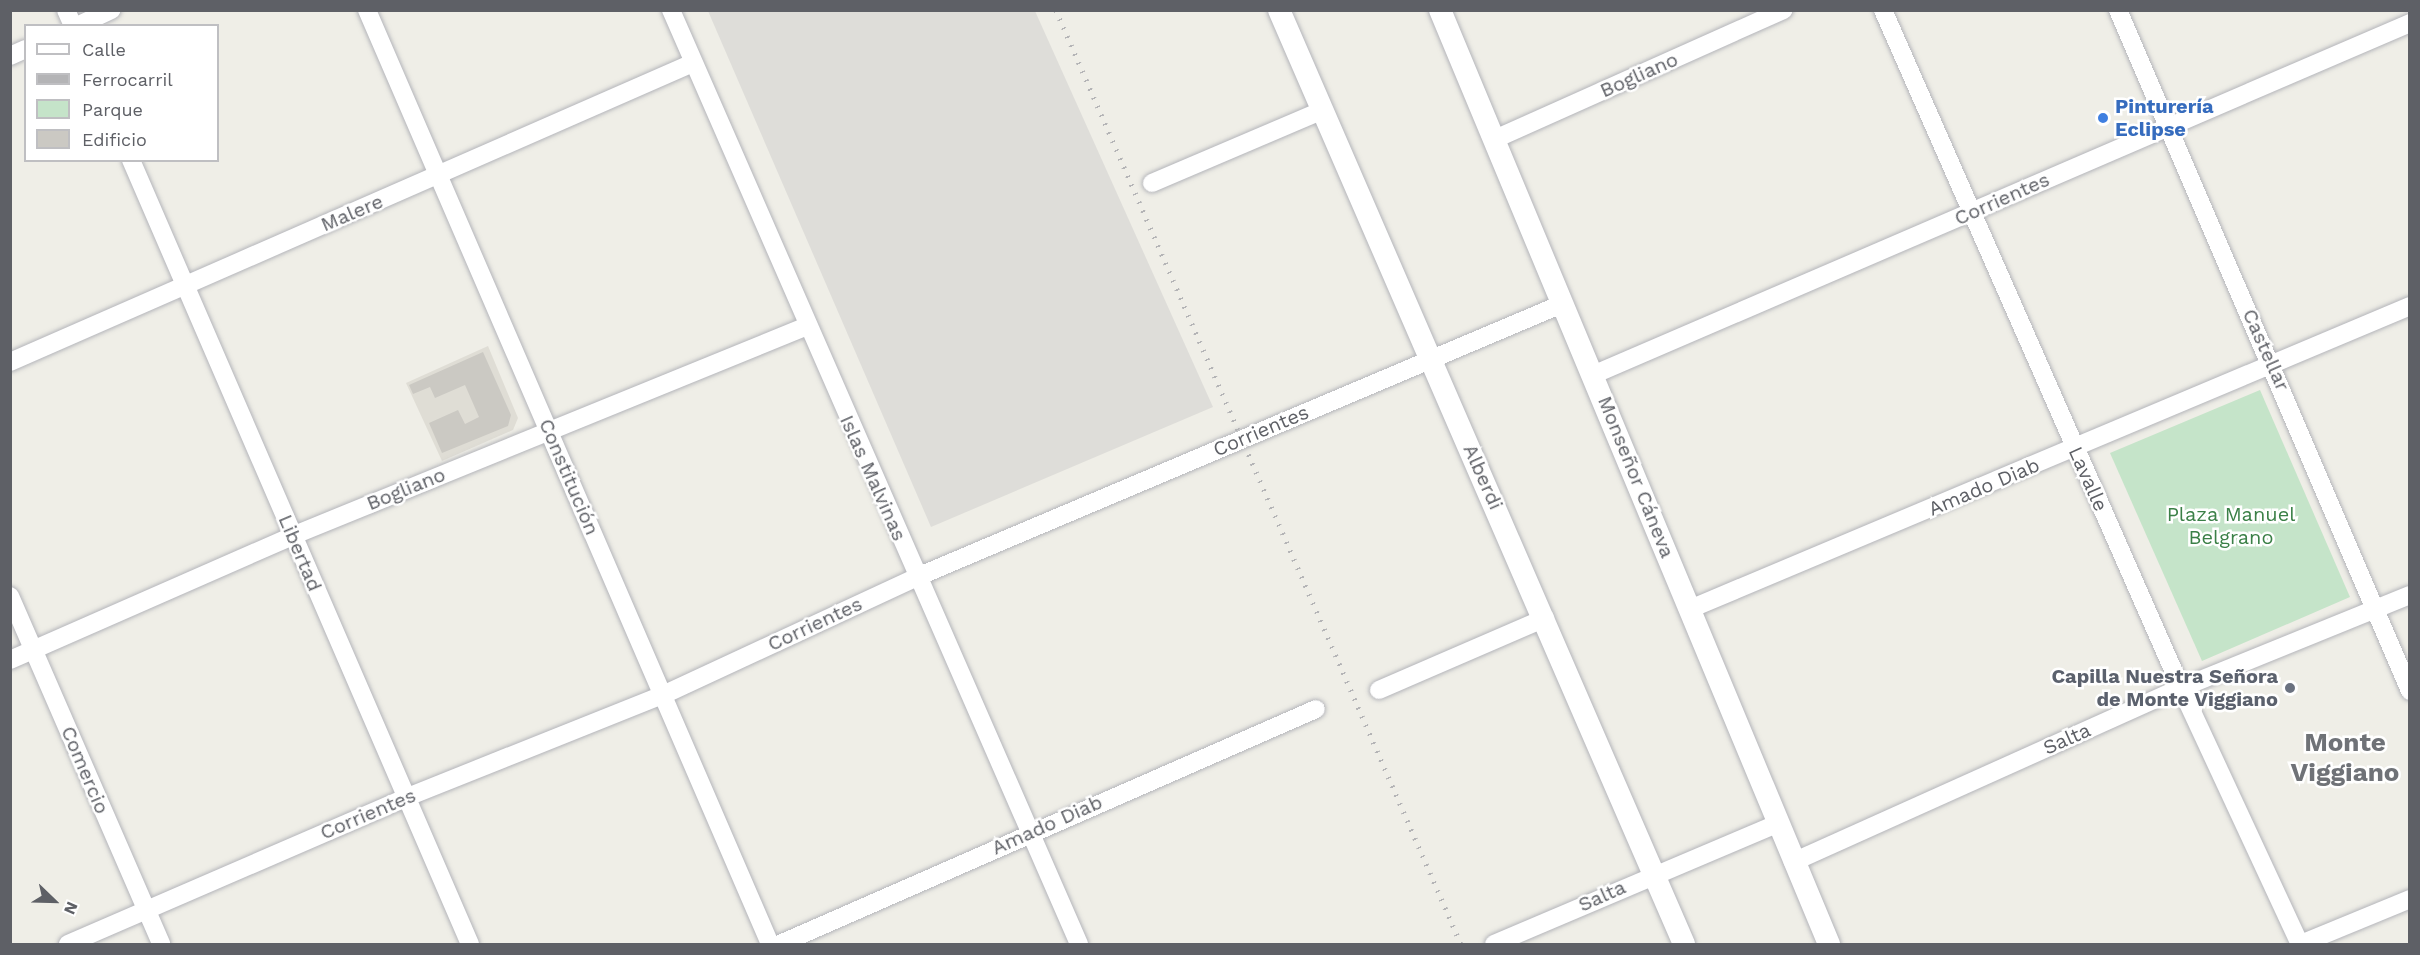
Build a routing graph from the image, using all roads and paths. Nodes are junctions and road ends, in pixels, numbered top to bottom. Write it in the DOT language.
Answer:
graph roads {
  1 [pos="66,10"];
  2 [pos="112,10"];
  3 [pos="367,10"];
  4 [pos="671,10"];
  5 [pos="1279,10"];
  6 [pos="1440,10"];
  7 [pos="1784,10"];
  8 [pos="1883,10"];
  9 [pos="2118,10"];
  10 [pos="2409,23"];
  11 [pos="74,24"];
  12 [pos="80,24"];
  13 [pos="24,50"];
  14 [pos="10,56"];
  15 [pos="693,63"];
  16 [pos="1323,110"];
  17 [pos="2165,125"];
  18 [pos="1495,139"];
  19 [pos="132,162"];
  20 [pos="437,176"];
  21 [pos="1152,183"];
  22 [pos="1971,213"];
  23 [pos="184,285"];
  24 [pos="1562,304"];
  25 [pos="2409,306"];
  26 [pos="806,327"];
  27 [pos="1432,360"];
  28 [pos="10,362"];
  29 [pos="2273,364"];
  30 [pos="1595,374"];
  31 [pos="549,430"];
  32 [pos="2075,449"];
  33 [pos="292,536"];
  34 [pos="917,577"];
  35 [pos="2409,595"];
  36 [pos="10,596"];
  37 [pos="1690,609"];
  38 [pos="2375,610"];
  39 [pos="1545,618"];
  40 [pos="33,650"];
  41 [pos="10,660"];
  42 [pos="2181,688"];
  43 [pos="1379,690"];
  44 [pos="2409,691"];
  45 [pos="663,695"];
  46 [pos="1316,710"];
  47 [pos="405,798"];
  48 [pos="1777,824"];
  49 [pos="1029,832"];
  50 [pos="1793,862"];
  51 [pos="1653,873"];
  52 [pos="2409,899"];
  53 [pos="146,910"];
  54 [pos="1494,944"];
  55 [pos="68,945"];
  56 [pos="161,945"];
  57 [pos="470,945"];
  58 [pos="770,945"];
  59 [pos="780,945"];
  60 [pos="1078,945"];
  61 [pos="1684,945"];
  62 [pos="1829,945"];
  63 [pos="2300,945"];
  1 -- 11 [label="street"];
  2 -- 12 [label="street"];
  3 -- 20 [label="street, Constitución"];
  4 -- 15 [label="street, Islas Malvinas"];
  5 -- 16 [label="street, Alberdi"];
  6 -- 18 [label="street, Monseñor Cáneva"];
  7 -- 18 [label="street, Bogliano"];
  8 -- 22 [label="street, Lavalle"];
  9 -- 17 [label="street, Castellar"];
  10 -- 17 [label="street, Corrientes"];
  13 -- 14 [label="street"];
  15 -- 20 [label="street, Malere"];
  15 -- 26 [label="street, Islas Malvinas"];
  16 -- 21 [label="street"];
  16 -- 27 [label="street, Alberdi"];
  17 -- 22 [label="street, Corrientes"];
  17 -- 29 [label="street, Castellar"];
  18 -- 24 [label="street, Monseñor Cáneva"];
  19 -- 23 [label="street, Libertad"];
  20 -- 23 [label="street, Malere"];
  20 -- 31 [label="street, Constitución"];
  22 -- 30 [label="street, Corrientes"];
  22 -- 32 [label="street, Lavalle"];
  23 -- 28 [label="street, Malere"];
  23 -- 33 [label="street, Libertad"];
  24 -- 27 [label="street, Corrientes"];
  24 -- 30 [label="street, Monseñor Cáneva"];
  25 -- 29 [label="street, Amado Diab"];
  26 -- 31 [label="street, Bogliano"];
  26 -- 34 [label="street, Islas Malvinas"];
  27 -- 34 [label="street, Corrientes"];
  27 -- 39 [label="street, Alberdi"];
  29 -- 32 [label="street, Amado Diab"];
  29 -- 38 [label="street, Castellar"];
  30 -- 37 [label="street, Monseñor Cáneva"];
  31 -- 33 [label="street, Bogliano"];
  31 -- 45 [label="street, Constitución"];
  32 -- 37 [label="street, Amado Diab"];
  32 -- 42 [label="street, Lavalle"];
  33 -- 40 [label="street, Bogliano"];
  33 -- 47 [label="street, Libertad"];
  34 -- 45 [label="street, Corrientes"];
  34 -- 49 [label="street, Islas Malvinas"];
  35 -- 38 [label="street, Salta"];
  36 -- 40 [label="street, Comercio"];
  37 -- 48 [label="street, Monseñor Cáneva"];
  38 -- 42 [label="street, Salta"];
  38 -- 44 [label="street, Castellar"];
  39 -- 43 [label="street"];
  39 -- 51 [label="street, Alberdi"];
  40 -- 41 [label="street, Bogliano"];
  40 -- 53 [label="street, Comercio"];
  42 -- 50 [label="street, Salta"];
  42 -- 63 [label="street, Lavalle"];
  45 -- 47 [label="street, Corrientes"];
  45 -- 58 [label="street, Constitución"];
  46 -- 49 [label="street, Amado Diab"];
  47 -- 53 [label="street, Corrientes"];
  47 -- 57 [label="street, Libertad"];
  48 -- 50 [label="street, Monseñor Cáneva"];
  48 -- 51 [label="street, Salta"];
  49 -- 59 [label="street, Amado Diab"];
  49 -- 60 [label="street, Islas Malvinas"];
  50 -- 62 [label="street, Monseñor Cáneva"];
  51 -- 54 [label="street, Salta"];
  51 -- 61 [label="street, Alberdi"];
  52 -- 63 [label="street"];
  53 -- 55 [label="street, Corrientes"];
  53 -- 56 [label="street, Comercio"];
}
